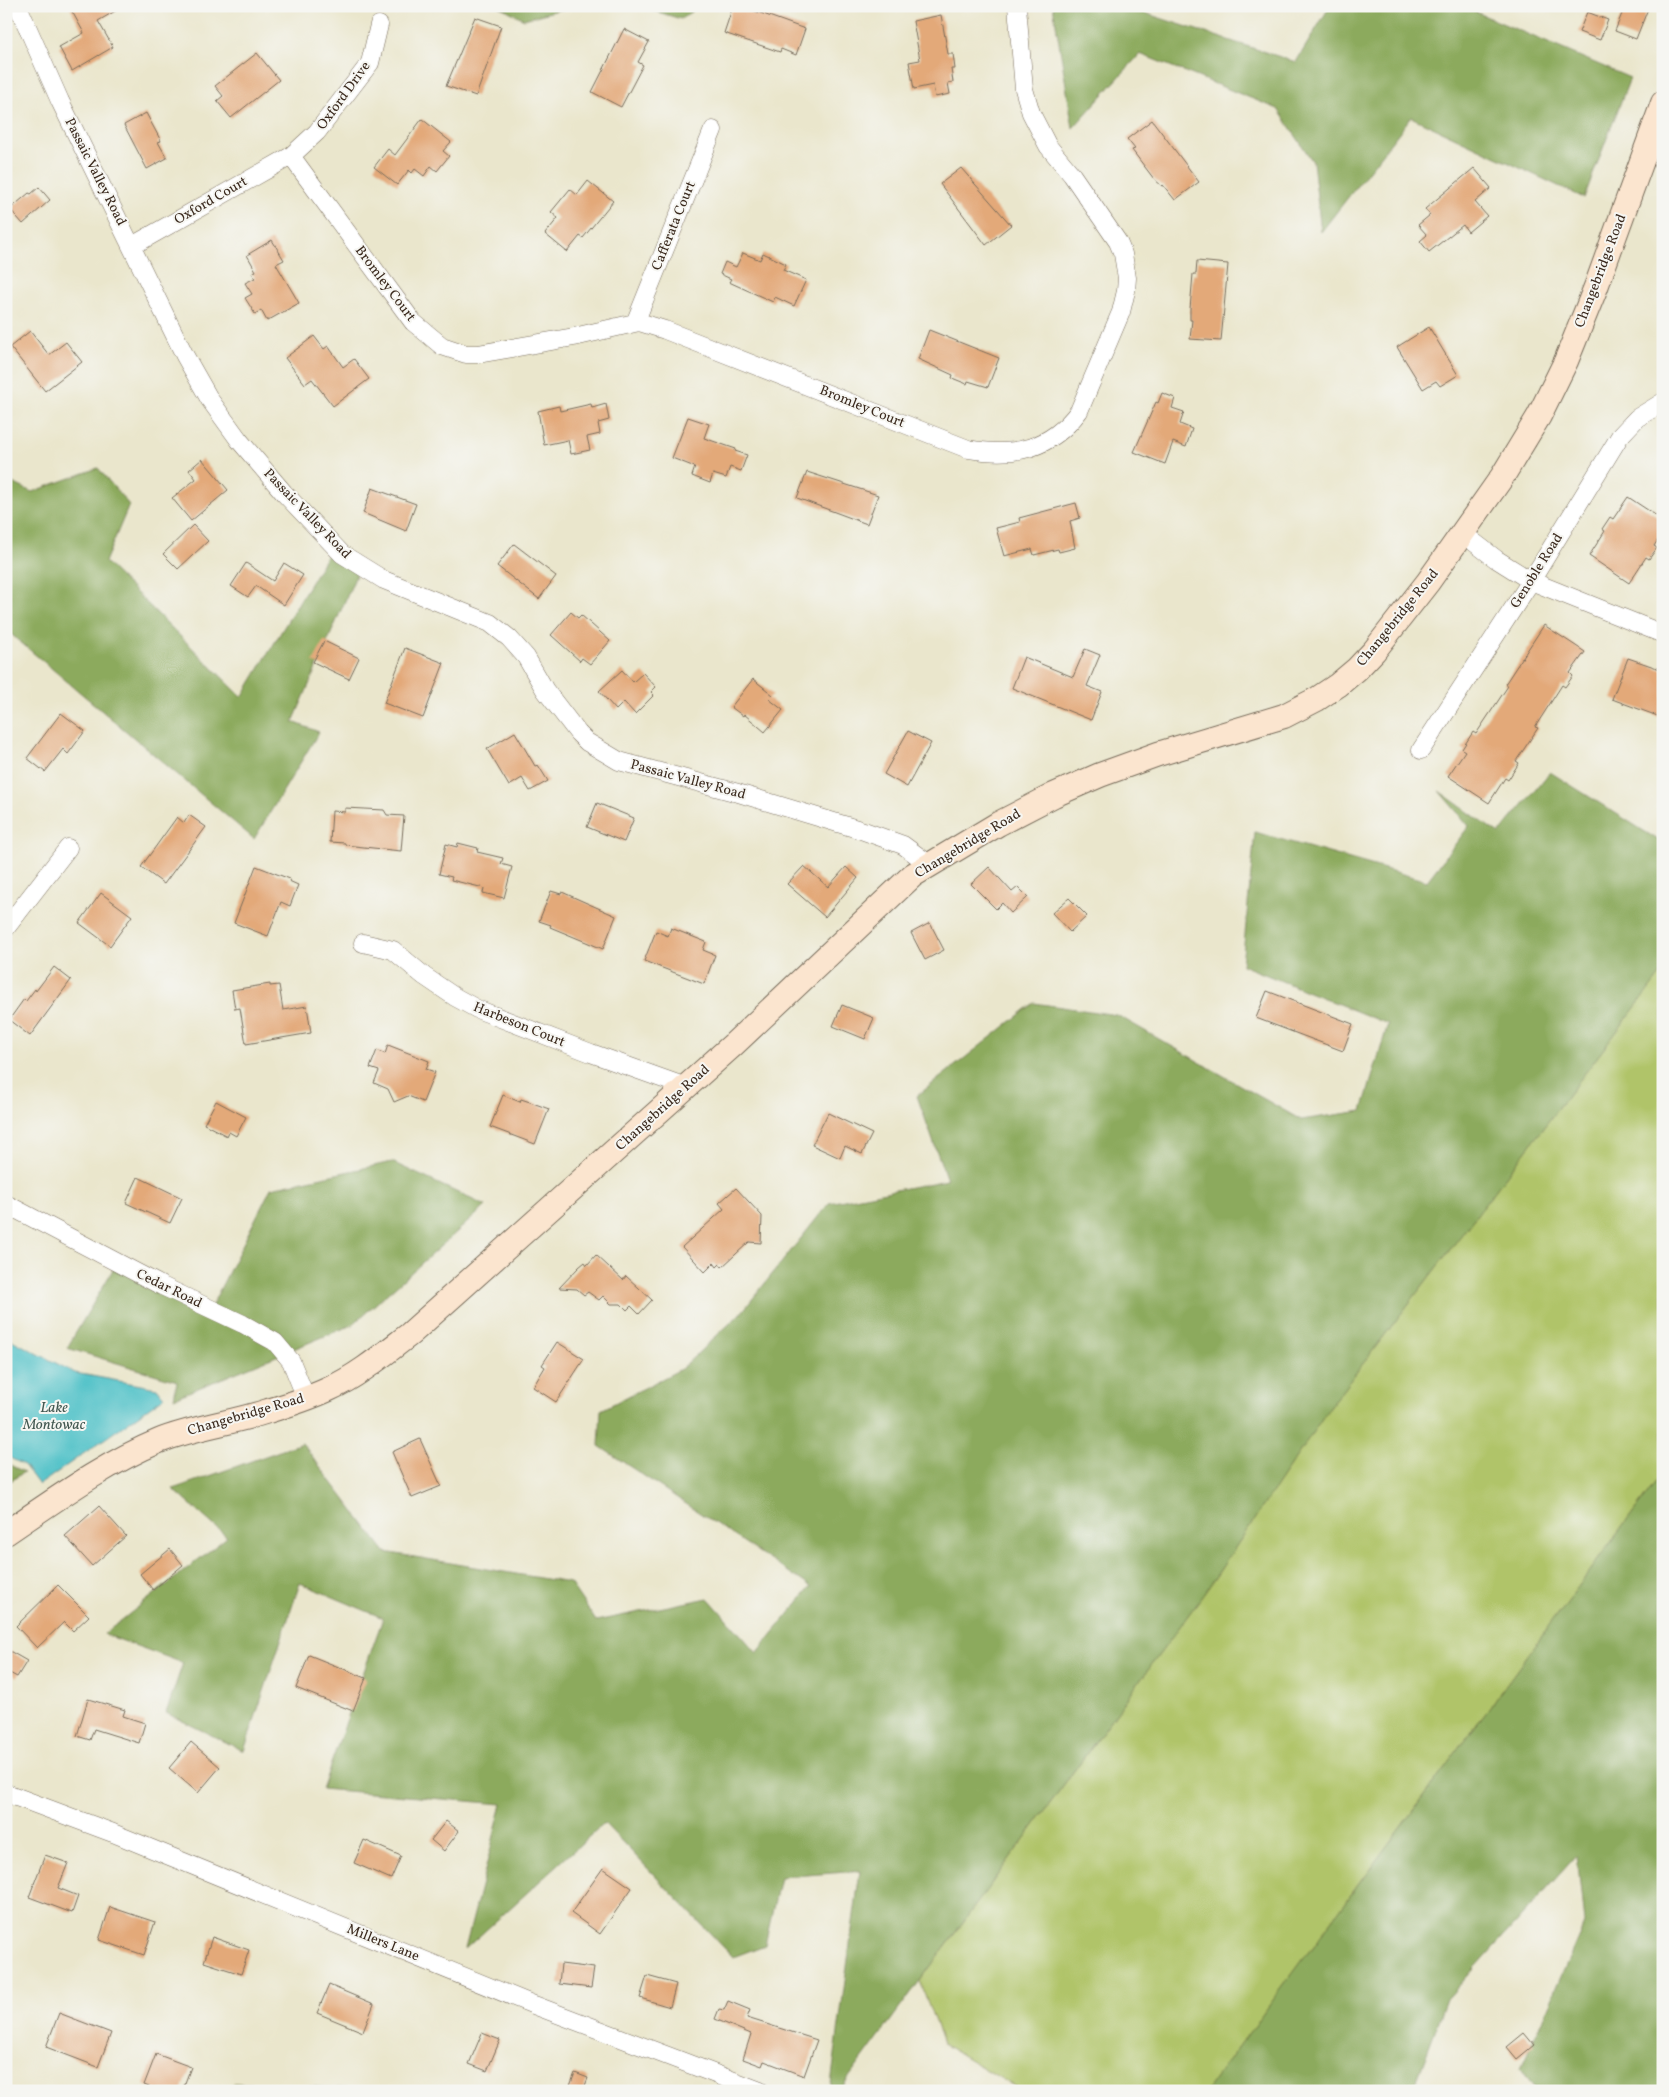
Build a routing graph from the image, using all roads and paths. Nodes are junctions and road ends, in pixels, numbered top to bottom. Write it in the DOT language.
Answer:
graph roads {
  1 [pos="18,6"];
  2 [pos="1017,6"];
  3 [pos="379,25"];
  4 [pos="1663,102"];
  5 [pos="713,130"];
  6 [pos="291,156"];
  7 [pos="132,246"];
  8 [pos="635,323"];
  9 [pos="1663,402"];
  10 [pos="1462,533"];
  11 [pos="1531,581"];
  12 [pos="1663,634"];
  13 [pos="1421,750"];
  14 [pos="68,848"];
  15 [pos="930,865"];
  16 [pos="6,928"];
  17 [pos="363,943"];
  18 [pos="686,1087"];
  19 [pos="6,1204"];
  20 [pos="306,1398"];
  21 [pos="6,1533"];
  22 [pos="6,1793"];
  23 [pos="760,2091"];
  1 -- 7 [label="street, Passaic Valley Road"];
  2 -- 8 [label="street, Bromley Court"];
  3 -- 6 [label="street, Oxford Drive"];
  4 -- 10 [label="main road, Changebridge Road"];
  5 -- 8 [label="street, Cafferata Court"];
  6 -- 7 [label="street, Oxford Court"];
  6 -- 8 [label="street, Bromley Court"];
  7 -- 15 [label="street, Passaic Valley Road"];
  9 -- 11 [label="street, Genoble Road"];
  10 -- 11 [label="street"];
  10 -- 15 [label="main road, Changebridge Road"];
  11 -- 12 [label="street"];
  11 -- 13 [label="street, Genoble Road"];
  14 -- 16 [label="street"];
  15 -- 18 [label="main road, Changebridge Road"];
  17 -- 18 [label="street, Harbeson Court"];
  18 -- 20 [label="main road, Changebridge Road"];
  19 -- 20 [label="street, Cedar Road"];
  20 -- 21 [label="main road, Changebridge Road"];
  22 -- 23 [label="street, Millers Lane"];
}
